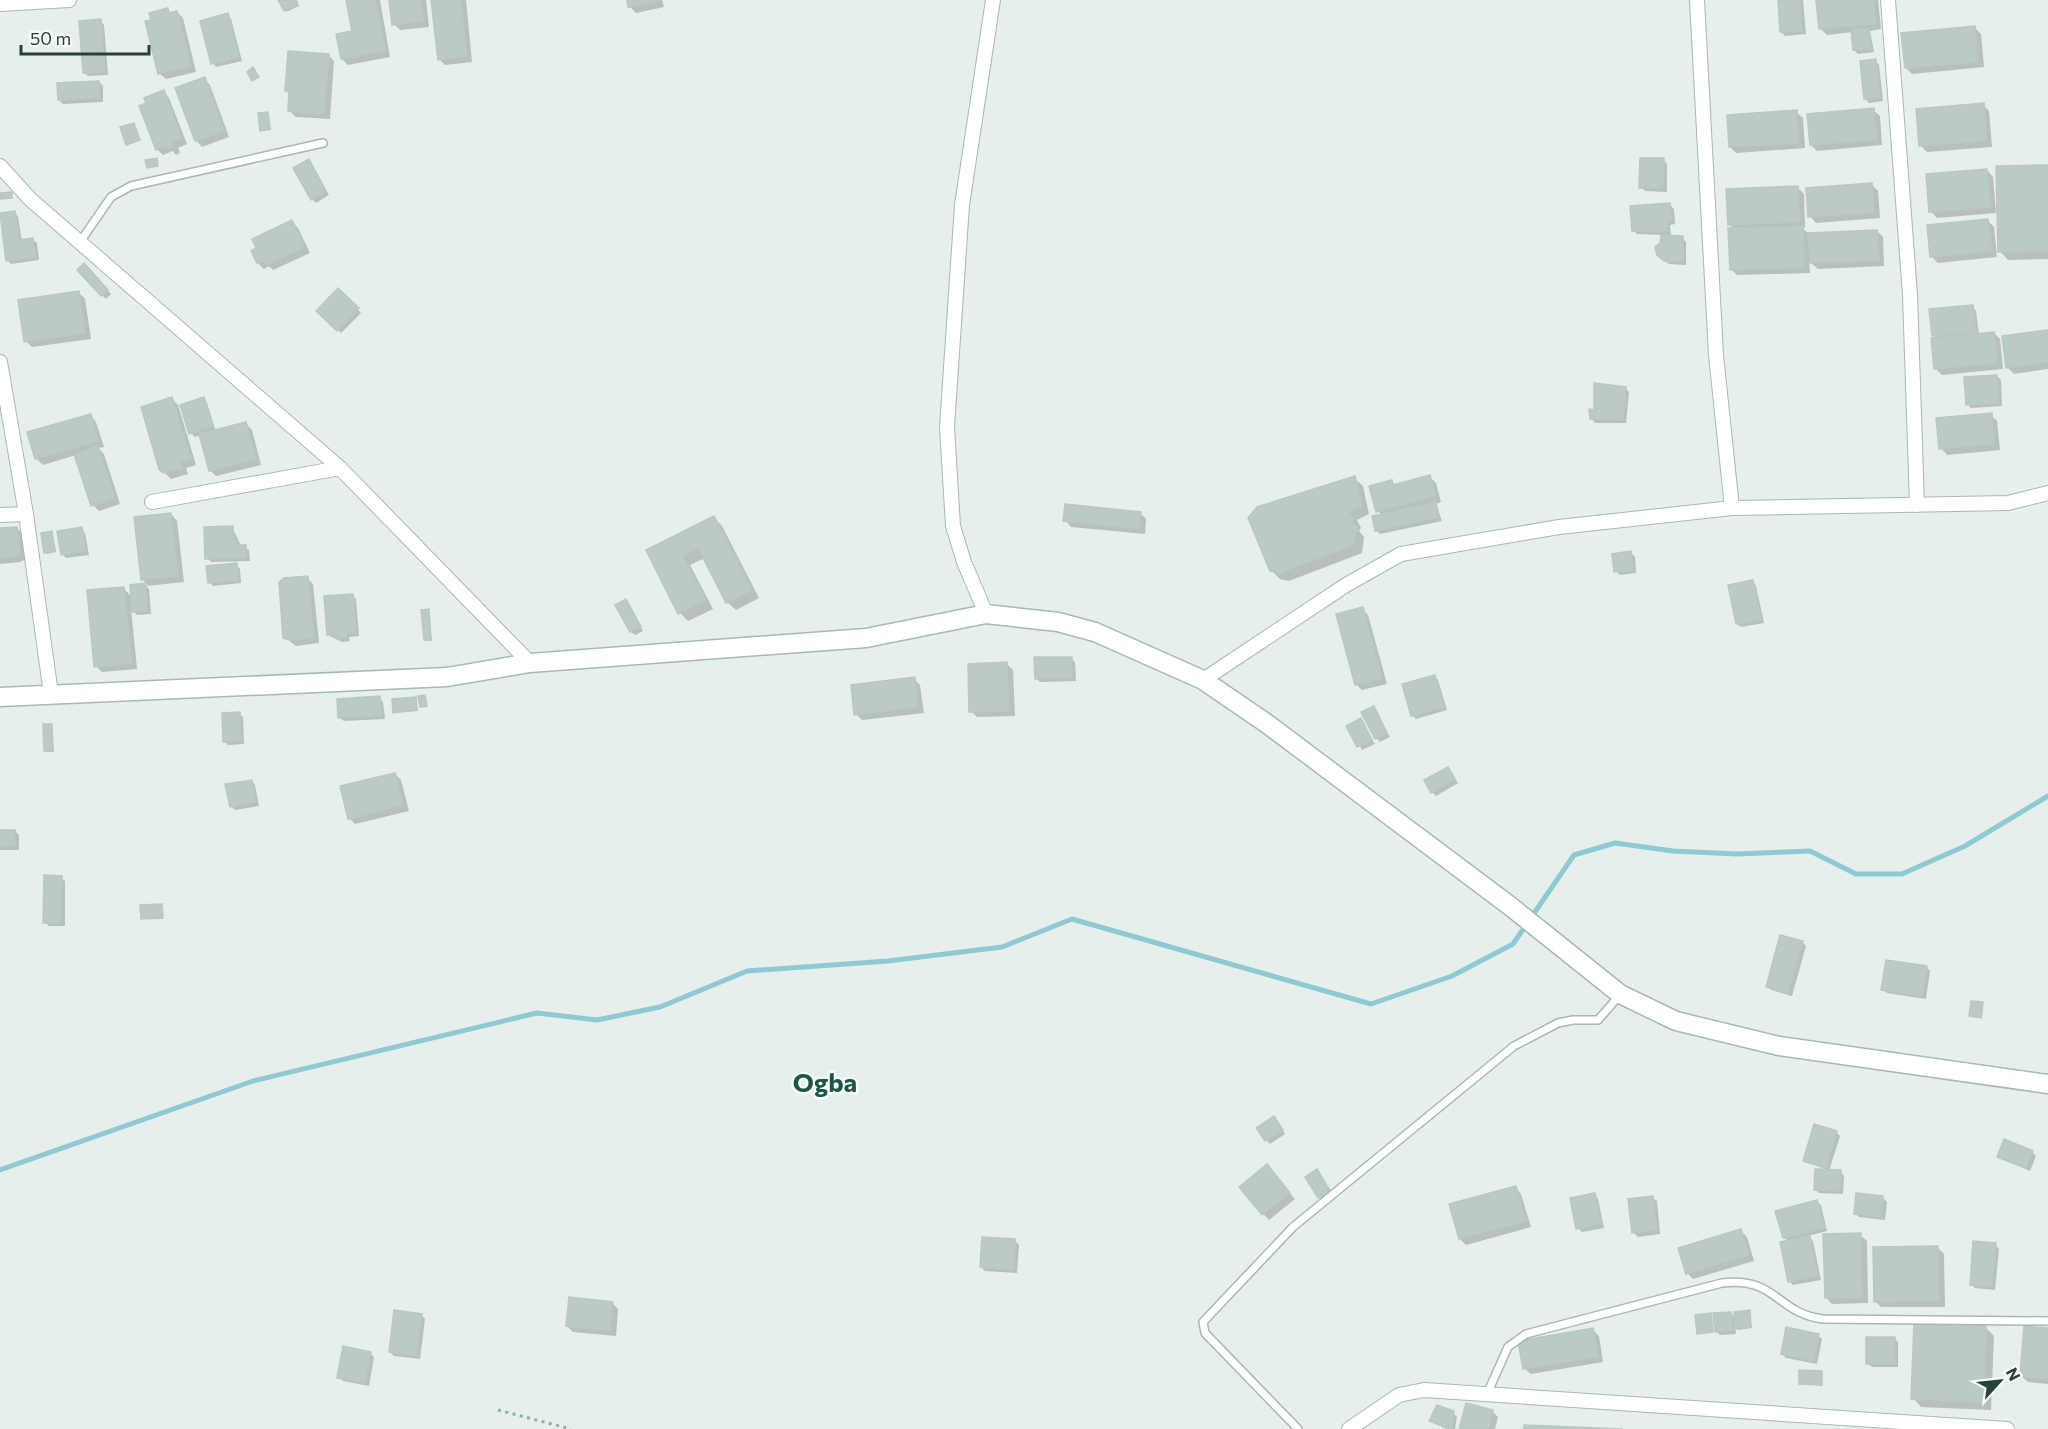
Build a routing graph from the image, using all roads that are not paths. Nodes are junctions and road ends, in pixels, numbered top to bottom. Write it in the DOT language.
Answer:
graph roads {
  1 [pos="69,0"];
  2 [pos="993,0"];
  3 [pos="1697,0"];
  4 [pos="1888,0"];
  5 [pos="0,4"];
  6 [pos="323,143"];
  7 [pos="0,166"];
  8 [pos="80,242"];
  9 [pos="0,362"];
  10 [pos="340,468"];
  11 [pos="2048,493"];
  12 [pos="152,502"];
  13 [pos="1917,505"];
  14 [pos="1732,508"];
  15 [pos="27,514"];
  16 [pos="0,515"];
  17 [pos="986,614"];
  18 [pos="530,663"];
  19 [pos="1203,680"];
  20 [pos="51,694"];
  21 [pos="0,697"];
  22 [pos="1620,994"];
  23 [pos="2048,1084"];
  24 [pos="2048,1321"];
  25 [pos="1487,1394"];
  26 [pos="1369,1424"];
  27 [pos="1298,1429"];
  28 [pos="1349,1429"];
  29 [pos="2007,1429"];
  1 -- 5 [label="street"];
  2 -- 17 [label="street"];
  3 -- 14 [label="street"];
  4 -- 13 [label="street"];
  6 -- 8 [label="lane"];
  7 -- 8 [label="street"];
  8 -- 10 [label="street"];
  9 -- 15 [label="street"];
  10 -- 12 [label="street"];
  10 -- 18 [label="street"];
  11 -- 13 [label="street"];
  13 -- 14 [label="street"];
  14 -- 19 [label="street"];
  15 -- 16 [label="street"];
  15 -- 20 [label="street"];
  17 -- 18 [label="street"];
  17 -- 19 [label="street"];
  18 -- 20 [label="street"];
  19 -- 22 [label="street"];
  20 -- 21 [label="street"];
  22 -- 23 [label="street"];
  22 -- 27 [label="lane"];
  24 -- 25 [label="lane"];
  25 -- 26 [label="street"];
  25 -- 29 [label="street"];
  26 -- 28 [label="street"];
}
